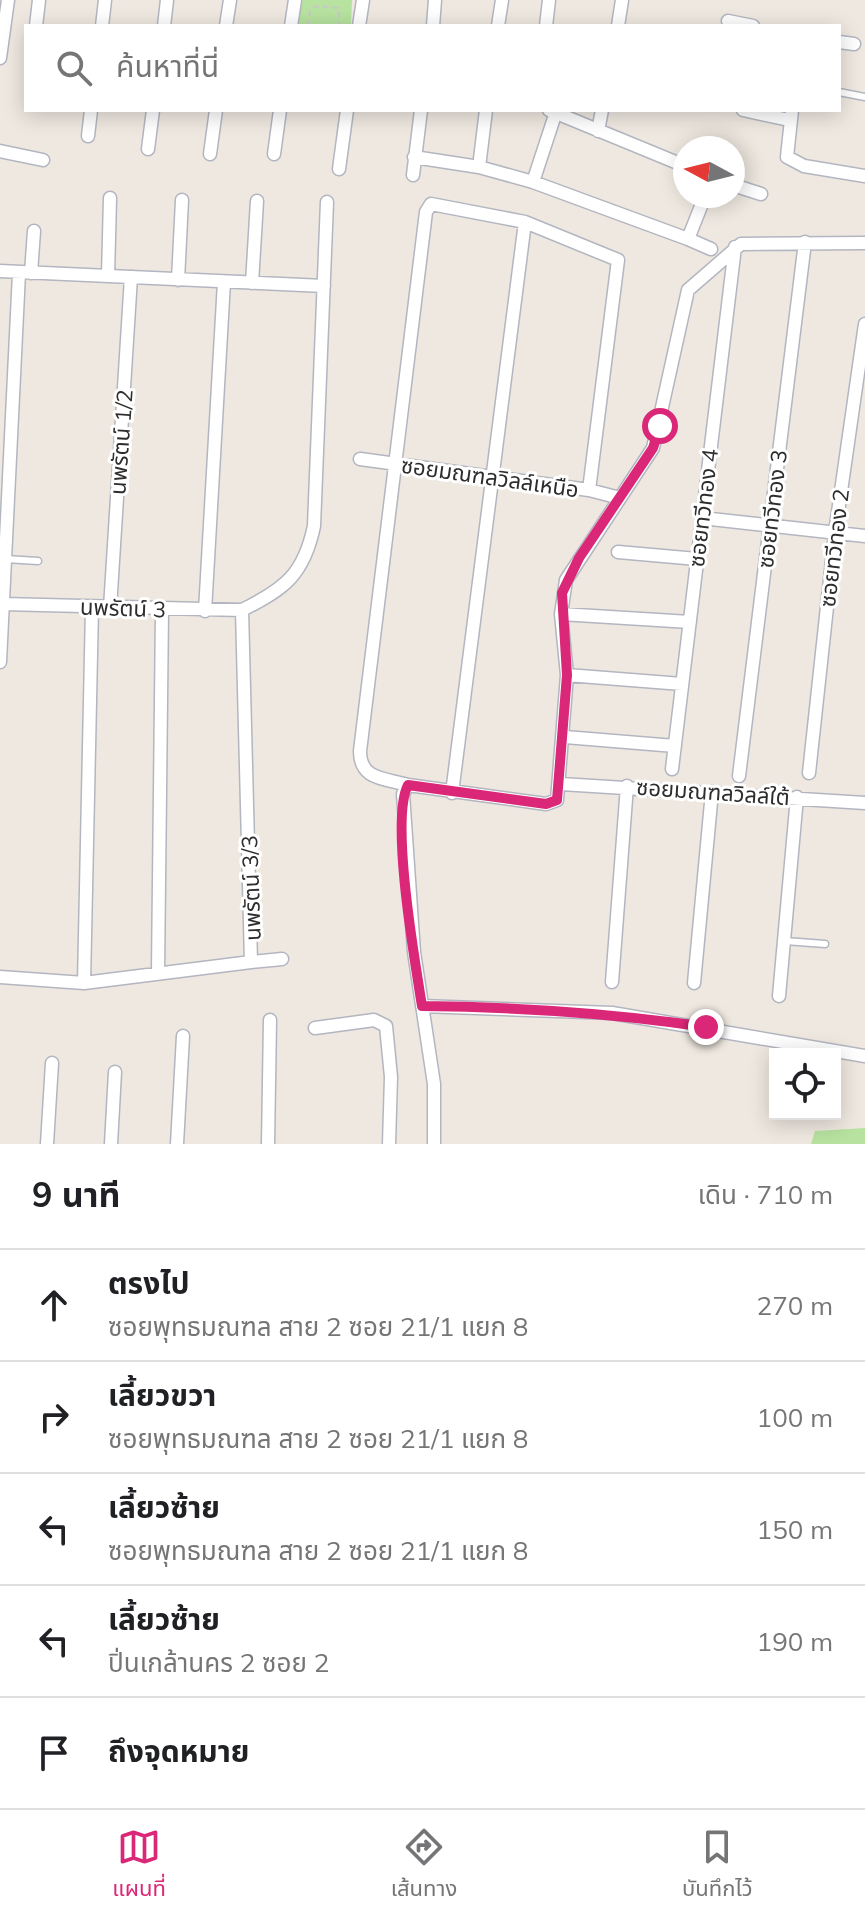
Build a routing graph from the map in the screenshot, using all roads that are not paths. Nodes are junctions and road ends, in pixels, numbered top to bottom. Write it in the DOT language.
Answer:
graph roads {
  1 [pos="8,0"];
  2 [pos="39,0"];
  3 [pos="105,0"];
  4 [pos="167,0"];
  5 [pos="230,0"];
  6 [pos="295,0"];
  7 [pos="363,0"];
  8 [pos="435,0"];
  9 [pos="502,0"];
  10 [pos="549,0"];
  11 [pos="622,0"];
  12 [pos="728,21"];
  13 [pos="36,24"];
  14 [pos="102,24"];
  15 [pos="164,24"];
  16 [pos="226,24"];
  17 [pos="291,24"];
  18 [pos="359,24"];
  19 [pos="433,24"];
  20 [pos="498,24"];
  21 [pos="546,24"];
  22 [pos="618,24"];
  23 [pos="743,24"];
  24 [pos="841,42"];
  25 [pos="854,44"];
  26 [pos="0,58"];
  27 [pos="841,92"];
  28 [pos="865,97"];
  29 [pos="91,112"];
  30 [pos="153,112"];
  31 [pos="216,112"];
  32 [pos="280,112"];
  33 [pos="347,112"];
  34 [pos="421,112"];
  35 [pos="486,112"];
  36 [pos="552,112"];
  37 [pos="602,112"];
  38 [pos="762,112"];
  39 [pos="790,115"];
  40 [pos="598,131"];
  41 [pos="88,136"];
  42 [pos="148,149"];
  43 [pos="0,151"];
  44 [pos="210,154"];
  45 [pos="274,154"];
  46 [pos="414,157"];
  47 [pos="43,160"];
  48 [pos="673,161"];
  49 [pos="479,167"];
  50 [pos="339,169"];
  51 [pos="413,175"];
  52 [pos="865,176"];
  53 [pos="533,182"];
  54 [pos="745,189"];
  55 [pos="761,194"];
  56 [pos="110,198"];
  57 [pos="182,200"];
  58 [pos="257,201"];
  59 [pos="327,202"];
  60 [pos="700,208"];
  61 [pos="525,222"];
  62 [pos="34,231"];
  63 [pos="688,239"];
  64 [pos="805,242"];
  65 [pos="865,243"];
  66 [pos="735,247"];
  67 [pos="711,249"];
  68 [pos="0,271"];
  69 [pos="25,273"];
  70 [pos="108,276"];
  71 [pos="131,277"];
  72 [pos="178,280"];
  73 [pos="224,282"];
  74 [pos="252,283"];
  75 [pos="324,286"];
  76 [pos="865,324"];
  77 [pos="0,364"];
  78 [pos="16,366"];
  79 [pos="360,459"];
  80 [pos="395,464"];
  81 [pos="493,477"];
  82 [pos="589,490"];
  83 [pos="620,498"];
  84 [pos="702,518"];
  85 [pos="3,522"];
  86 [pos="770,526"];
  87 [pos="835,533"];
  88 [pos="865,536"];
  89 [pos="618,552"];
  90 [pos="5,559"];
  91 [pos="697,559"];
  92 [pos="38,561"];
  93 [pos="92,607"];
  94 [pos="110,608"];
  95 [pos="162,610"];
  96 [pos="242,610"];
  97 [pos="205,611"];
  98 [pos="2,612"];
  99 [pos="561,614"];
  100 [pos="690,622"];
  101 [pos="0,662"];
  102 [pos="567,675"];
  103 [pos="682,684"];
  104 [pos="565,737"];
  105 [pos="675,746"];
  106 [pos="672,769"];
  107 [pos="809,773"];
  108 [pos="739,776"];
  109 [pos="561,784"];
  110 [pos="408,785"];
  111 [pos="627,786"];
  112 [pos="712,792"];
  113 [pos="452,793"];
  114 [pos="797,797"];
  115 [pos="865,803"];
  116 [pos="785,941"];
  117 [pos="825,944"];
  118 [pos="282,959"];
  119 [pos="251,962"];
  120 [pos="158,972"];
  121 [pos="0,977"];
  122 [pos="612,982"];
  123 [pos="84,983"];
  124 [pos="694,983"];
  125 [pos="779,996"];
  126 [pos="422,1006"];
  127 [pos="270,1020"];
  128 [pos="315,1028"];
  129 [pos="183,1036"];
  130 [pos="865,1056"];
  131 [pos="52,1063"];
  132 [pos="115,1072"];
  133 [pos="47,1144"];
  134 [pos="111,1144"];
  135 [pos="177,1144"];
  136 [pos="268,1144"];
  137 [pos="389,1144"];
  138 [pos="434,1144"];
  1 -- 26 [label="street"];
  2 -- 13 [label="street"];
  3 -- 14 [label="street"];
  4 -- 15 [label="street"];
  5 -- 16 [label="street"];
  6 -- 17 [label="street"];
  7 -- 18 [label="street"];
  8 -- 19 [label="street"];
  9 -- 20 [label="street"];
  10 -- 21 [label="street"];
  11 -- 22 [label="street"];
  12 -- 23 [label="street"];
  24 -- 25 [label="street"];
  27 -- 28 [label="lane"];
  29 -- 41 [label="street"];
  30 -- 42 [label="street"];
  31 -- 44 [label="street"];
  32 -- 45 [label="street"];
  33 -- 50 [label="street"];
  34 -- 46 [label="street"];
  35 -- 49 [label="street"];
  36 -- 40 [label="street"];
  36 -- 53 [label="street"];
  37 -- 40 [label="street"];
  38 -- 39 [label="street"];
  39 -- 52 [label="street"];
  40 -- 48 [label="street"];
  43 -- 47 [label="street"];
  46 -- 49 [label="street"];
  46 -- 51 [label="street"];
  49 -- 53 [label="street"];
  53 -- 63 [label="street"];
  54 -- 55 [label="street"];
  56 -- 70 [label="street"];
  57 -- 72 [label="street"];
  58 -- 74 [label="street"];
  59 -- 75 [label="street"];
  60 -- 63 [label="street"];
  61 -- 80 [label="street"];
  61 -- 81 [label="street"];
  61 -- 82 [label="street"];
  62 -- 69 [label="street"];
  63 -- 67 [label="street"];
  64 -- 65 [label="street"];
  64 -- 66 [label="street"];
  64 -- 86 [label="street, ซอยทวีทอง 3"];
  66 -- 83 [label="street"];
  66 -- 84 [label="street, ซอยทวีทอง 4"];
  68 -- 69 [label="street"];
  69 -- 70 [label="street"];
  69 -- 78 [label="street"];
  70 -- 71 [label="street"];
  71 -- 72 [label="street"];
  71 -- 94 [label="street, นพรัตน์ 1/2"];
  72 -- 73 [label="street"];
  73 -- 74 [label="street"];
  73 -- 97 [label="street"];
  74 -- 75 [label="street"];
  75 -- 96 [label="street"];
  76 -- 87 [label="street, ซอยทวีทอง 2"];
  77 -- 78 [label="street"];
  78 -- 85 [label="street"];
  79 -- 80 [label="street, ซอยมณฑลวิลล์เหนือ"];
  80 -- 81 [label="street, ซอยมณฑลวิลล์เหนือ"];
  80 -- 110 [label="street"];
  81 -- 82 [label="street, ซอยมณฑลวิลล์เหนือ"];
  81 -- 113 [label="street"];
  82 -- 83 [label="street, ซอยมณฑลวิลล์เหนือ"];
  83 -- 99 [label="street"];
  84 -- 86 [label="street"];
  84 -- 91 [label="street, ซอยทวีทอง 4"];
  85 -- 90 [label="street"];
  86 -- 87 [label="street"];
  86 -- 108 [label="street, ซอยทวีทอง 3"];
  87 -- 88 [label="street"];
  87 -- 107 [label="street, ซอยทวีทอง 2"];
  89 -- 91 [label="street"];
  90 -- 92 [label="lane"];
  90 -- 98 [label="street"];
  91 -- 100 [label="street, ซอยทวีทอง 4"];
  93 -- 94 [label="street, นพรัตน์ 3"];
  93 -- 98 [label="street, นพรัตน์ 3"];
  93 -- 123 [label="street"];
  94 -- 95 [label="street, นพรัตน์ 3"];
  95 -- 97 [label="street, นพรัตน์ 3"];
  95 -- 120 [label="street"];
  96 -- 97 [label="street, นพรัตน์ 3"];
  96 -- 119 [label="street, นพรัตน์ 3/3"];
  98 -- 101 [label="street"];
  99 -- 100 [label="street"];
  99 -- 102 [label="street"];
  100 -- 103 [label="street, ซอยทวีทอง 4"];
  102 -- 103 [label="street"];
  102 -- 104 [label="street"];
  103 -- 105 [label="street, ซอยทวีทอง 4"];
  104 -- 105 [label="street"];
  104 -- 109 [label="street"];
  105 -- 106 [label="street, ซอยทวีทอง 4"];
  109 -- 111 [label="street, ซอยมณฑลวิลล์ใต้"];
  109 -- 113 [label="street"];
  110 -- 113 [label="street"];
  110 -- 126 [label="street"];
  111 -- 112 [label="street, ซอยมณฑลวิลล์ใต้"];
  111 -- 122 [label="street"];
  112 -- 114 [label="street, ซอยมณฑลวิลล์ใต้"];
  112 -- 124 [label="street"];
  114 -- 115 [label="street, ซอยมณฑลวิลล์ใต้"];
  114 -- 116 [label="street"];
  116 -- 117 [label="lane"];
  116 -- 125 [label="street"];
  118 -- 119 [label="street"];
  119 -- 120 [label="street, นพรัตน์ 3/3"];
  120 -- 123 [label="street, นพรัตน์ 3/3"];
  121 -- 123 [label="street, นพรัตน์ 3/3"];
  126 -- 130 [label="street"];
  126 -- 138 [label="street"];
  127 -- 136 [label="street"];
  128 -- 137 [label="street"];
  129 -- 135 [label="street"];
  131 -- 133 [label="street"];
  132 -- 134 [label="street"];
}
